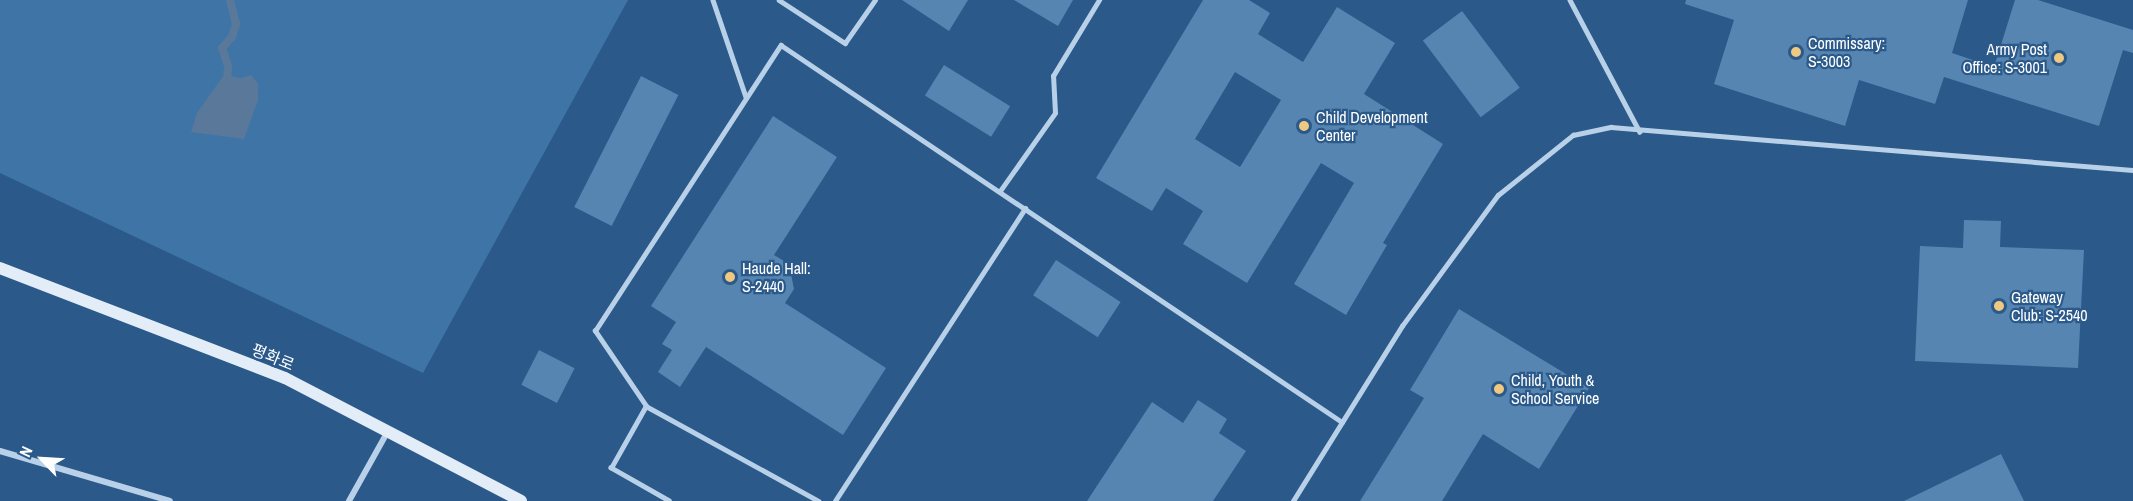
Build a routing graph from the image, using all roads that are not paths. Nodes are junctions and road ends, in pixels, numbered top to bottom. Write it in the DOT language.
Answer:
graph roads {
  1 [pos="713,0"];
  2 [pos="779,0"];
  3 [pos="875,0"];
  4 [pos="1099,0"];
  5 [pos="1570,0"];
  6 [pos="746,97"];
  7 [pos="1640,132"];
  8 [pos="2133,170"];
  9 [pos="1000,191"];
  10 [pos="1025,208"];
  11 [pos="0,268"];
  12 [pos="646,406"];
  13 [pos="1342,422"];
  14 [pos="388,431"];
  15 [pos="0,451"];
  16 [pos="170,501"];
  17 [pos="349,501"];
  18 [pos="521,501"];
  19 [pos="669,501"];
  20 [pos="819,501"];
  21 [pos="835,501"];
  22 [pos="1293,501"];
  1 -- 6 [label="lane"];
  2 -- 3 [label="lane"];
  4 -- 9 [label="lane"];
  5 -- 7 [label="lane"];
  6 -- 9 [label="lane"];
  6 -- 12 [label="lane"];
  7 -- 8 [label="lane"];
  7 -- 13 [label="lane"];
  9 -- 10 [label="lane"];
  10 -- 13 [label="lane"];
  10 -- 21 [label="lane"];
  11 -- 14 [label="main road, 평화로"];
  12 -- 19 [label="lane"];
  12 -- 20 [label="lane"];
  13 -- 22 [label="lane"];
  14 -- 17 [label="street"];
  14 -- 18 [label="main road, 평화로"];
  15 -- 16 [label="street"];
}
